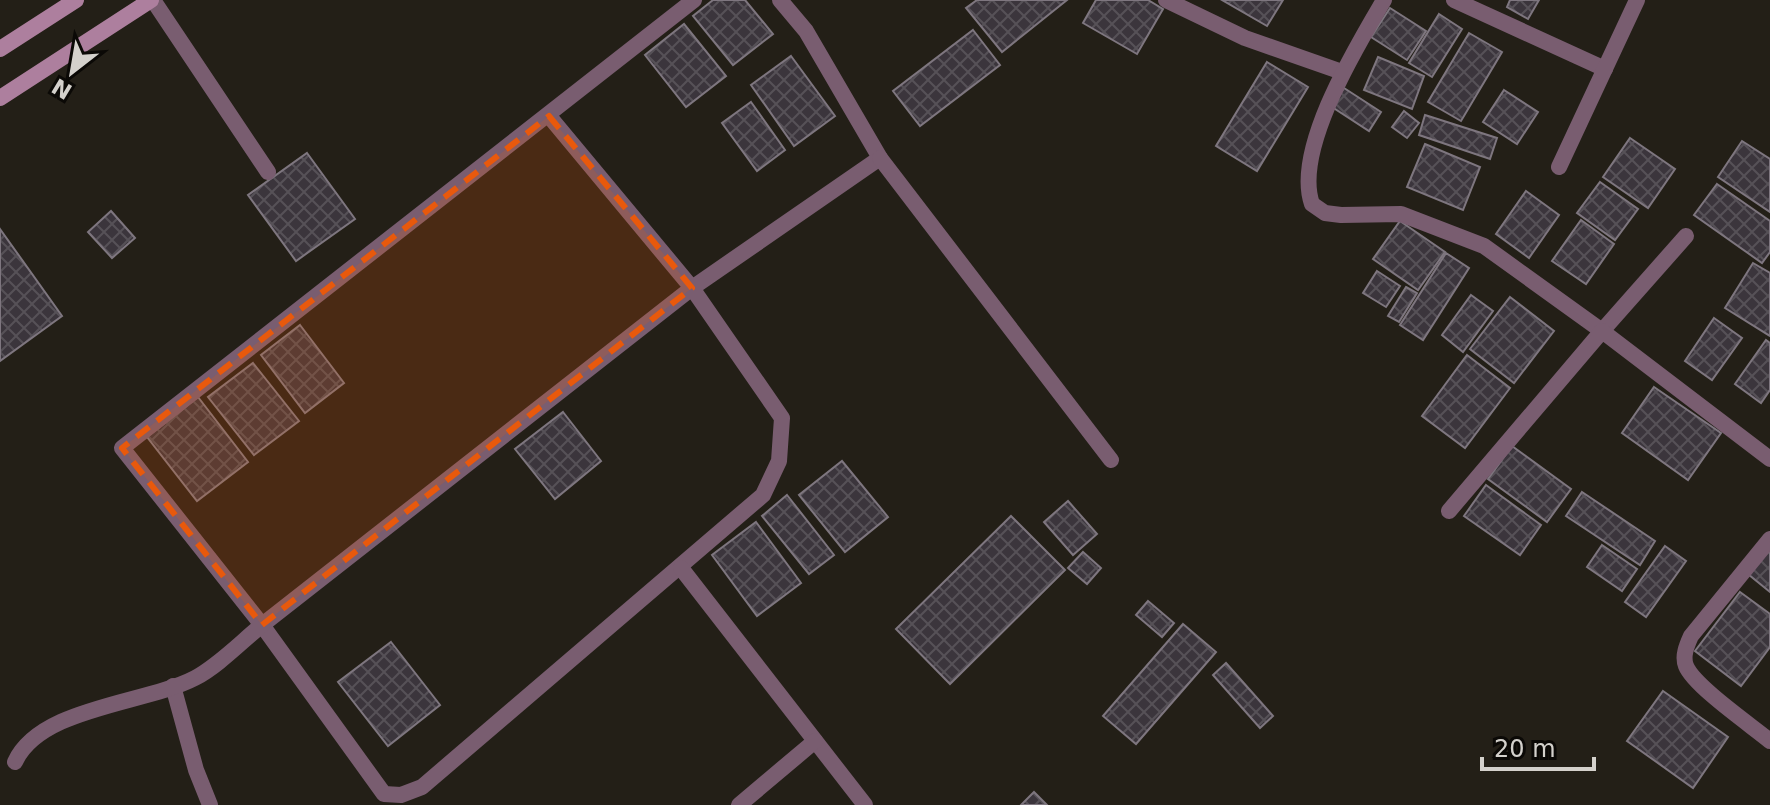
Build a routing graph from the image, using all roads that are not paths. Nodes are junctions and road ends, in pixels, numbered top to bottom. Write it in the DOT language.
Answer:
graph roads {
  1 [pos="76,0"];
  2 [pos="152,0"];
  3 [pos="694,0"];
  4 [pos="780,0"];
  5 [pos="1166,0"];
  6 [pos="1384,0"];
  7 [pos="1454,0"];
  8 [pos="1637,0"];
  9 [pos="52,7"];
  10 [pos="0,49"];
  11 [pos="1605,69"];
  12 [pos="1342,72"];
  13 [pos="0,98"];
  14 [pos="549,116"];
  15 [pos="880,158"];
  16 [pos="1559,167"];
  17 [pos="268,172"];
  18 [pos="1686,236"];
  19 [pos="692,288"];
  20 [pos="1602,331"];
  21 [pos="1770,459"];
  22 [pos="1111,460"];
  23 [pos="1449,511"];
  24 [pos="1770,539"];
  25 [pos="681,568"];
  26 [pos="262,625"];
  27 [pos="173,686"];
  28 [pos="815,741"];
  29 [pos="1770,741"];
  30 [pos="15,762"];
  31 [pos="210,805"];
  32 [pos="739,805"];
  33 [pos="865,805"];
  1 -- 9 [label="main road"];
  2 -- 13 [label="main road"];
  2 -- 17 [label="street"];
  3 -- 14 [label="street"];
  4 -- 15 [label="street"];
  5 -- 12 [label="street"];
  6 -- 12 [label="street"];
  7 -- 11 [label="street"];
  8 -- 11 [label="street"];
  9 -- 10 [label="main road"];
  11 -- 16 [label="street"];
  12 -- 20 [label="street"];
  14 -- 19 [label="street"];
  14 -- 26 [label="street"];
  15 -- 19 [label="street"];
  15 -- 22 [label="street"];
  18 -- 20 [label="street"];
  19 -- 25 [label="street"];
  19 -- 26 [label="street"];
  20 -- 21 [label="street"];
  20 -- 23 [label="street"];
  24 -- 29 [label="street"];
  25 -- 26 [label="street"];
  25 -- 28 [label="street"];
  26 -- 27 [label="street"];
  27 -- 30 [label="street"];
  27 -- 31 [label="street"];
  28 -- 32 [label="street"];
  28 -- 33 [label="street"];
}
